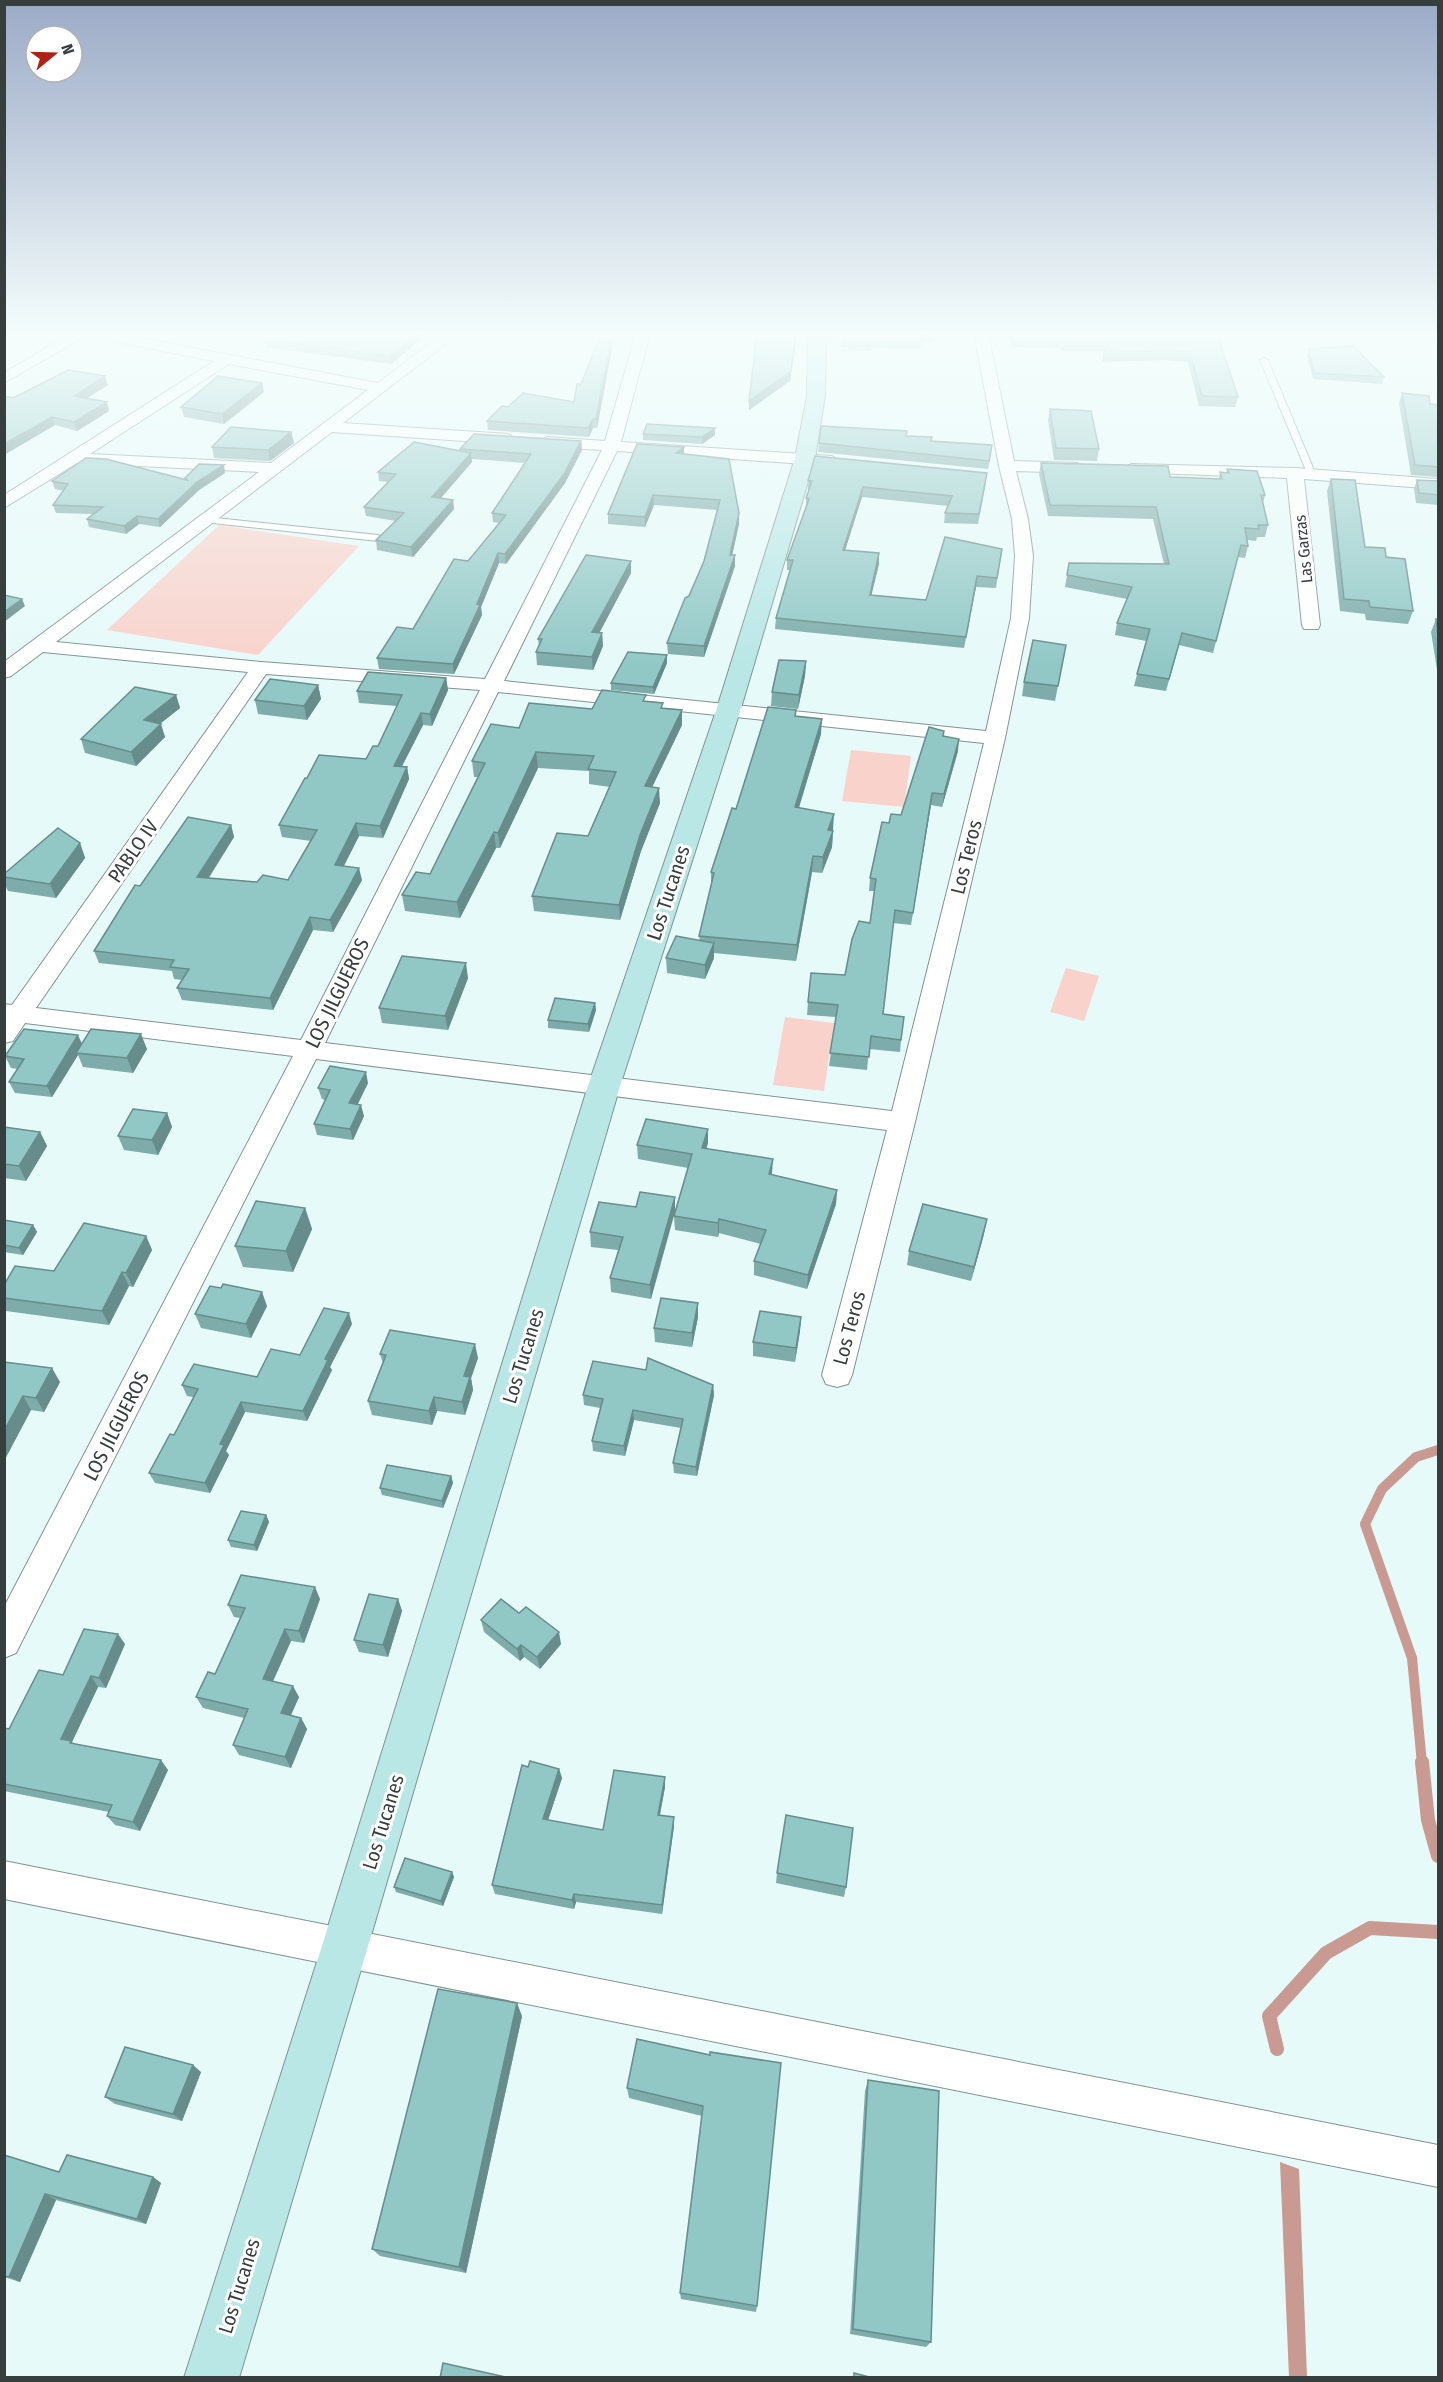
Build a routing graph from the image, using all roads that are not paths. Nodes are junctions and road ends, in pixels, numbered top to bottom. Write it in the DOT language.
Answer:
graph roads {
  1 [pos="93,444"];
  2 [pos="307,444"];
  3 [pos="585,444"];
  4 [pos="809,444"];
  5 [pos="998,444"];
  6 [pos="1294,444"];
  7 [pos="612,446"];
  8 [pos="71,458"];
  9 [pos="805,458"];
  10 [pos="850,463"];
  11 [pos="275,468"];
  12 [pos="1088,468"];
  13 [pos="1111,469"];
  14 [pos="1002,474"];
  15 [pos="1304,474"];
  16 [pos="1438,484"];
  17 [pos="4,504"];
  18 [pos="206,520"];
  19 [pos="378,538"];
  20 [pos="1311,625"];
  21 [pos="40,646"];
  22 [pos="261,668"];
  23 [pos="4,672"];
  24 [pos="491,685"];
  25 [pos="729,708"];
  26 [pos="995,738"];
  27 [pos="12,1013"];
  28 [pos="4,1035"];
  29 [pos="309,1051"];
  30 [pos="604,1086"];
  31 [pos="902,1122"];
  32 [pos="837,1375"];
  33 [pos="4,1642"];
  34 [pos="4,1880"];
  35 [pos="345,1946"];
  36 [pos="1438,2166"];
  37 [pos="211,2378"];
  1 -- 8 [label="street"];
  2 -- 11 [label="street"];
  3 -- 7 [label="street"];
  4 -- 9 [label="street, Los Tucanes"];
  5 -- 14 [label="street, Los Teros"];
  6 -- 15 [label="lane, Las Garzas"];
  7 -- 9 [label="street"];
  7 -- 24 [label="street, LOS JILGUEROS"];
  8 -- 11 [label="street"];
  8 -- 17 [label="street"];
  9 -- 10 [label="street"];
  9 -- 25 [label="street, Los Tucanes"];
  11 -- 18 [label="street"];
  12 -- 14 [label="street"];
  13 -- 15 [label="street"];
  14 -- 26 [label="street, Los Teros"];
  15 -- 16 [label="street"];
  15 -- 20 [label="street, Las Garzas"];
  18 -- 19 [label="lane"];
  18 -- 21 [label="street"];
  21 -- 22 [label="street"];
  21 -- 23 [label="street"];
  22 -- 24 [label="street"];
  22 -- 27 [label="street, PABLO IV"];
  24 -- 25 [label="street"];
  24 -- 29 [label="street, LOS JILGUEROS"];
  25 -- 26 [label="street"];
  25 -- 30 [label="street, Los Tucanes"];
  26 -- 31 [label="street, Los Teros"];
  27 -- 28 [label="street, PABLO IV"];
  27 -- 29 [label="street"];
  29 -- 30 [label="street"];
  29 -- 33 [label="street, LOS JILGUEROS"];
  30 -- 31 [label="street"];
  30 -- 35 [label="street, Los Tucanes"];
  31 -- 32 [label="street, Los Teros"];
  34 -- 35 [label="street"];
  35 -- 36 [label="street"];
  35 -- 37 [label="street, Los Tucanes"];
}
